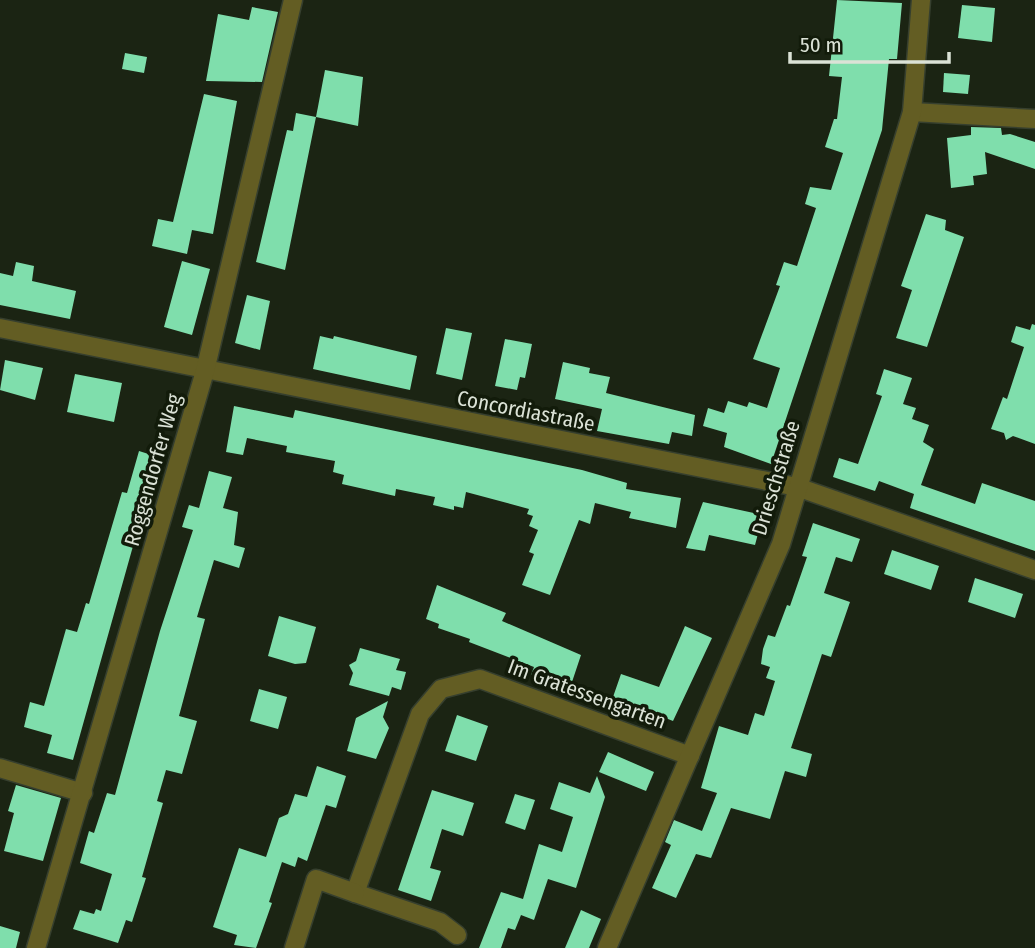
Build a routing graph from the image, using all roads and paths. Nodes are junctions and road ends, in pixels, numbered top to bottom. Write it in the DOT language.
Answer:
graph roads {
  1 [pos="293,0"];
  2 [pos="921,0"];
  3 [pos="912,112"];
  4 [pos="1035,119"];
  5 [pos="0,328"];
  6 [pos="205,371"];
  7 [pos="797,487"];
  8 [pos="1035,570"];
  9 [pos="690,755"];
  10 [pos="0,768"];
  11 [pos="83,793"];
  12 [pos="355,893"];
  13 [pos="457,935"];
  14 [pos="36,948"];
  15 [pos="295,948"];
  16 [pos="607,948"];
  1 -- 6 [label="street, Roggendorfer Weg"];
  2 -- 3 [label="street, Drieschstraße"];
  3 -- 4 [label="street"];
  3 -- 7 [label="street, Drieschstraße"];
  5 -- 6 [label="street, Concordiastraße"];
  6 -- 7 [label="street, Concordiastraße"];
  6 -- 11 [label="street, Roggendorfer Weg"];
  7 -- 8 [label="street, Concordiastraße"];
  7 -- 9 [label="street, Drieschstraße"];
  9 -- 12 [label="street, Im Gratessengarten"];
  9 -- 16 [label="street, Drieschstraße"];
  10 -- 11 [label="street"];
  11 -- 14 [label="street, Roggendorfer Weg"];
  12 -- 13 [label="street"];
  12 -- 15 [label="street"];
}
